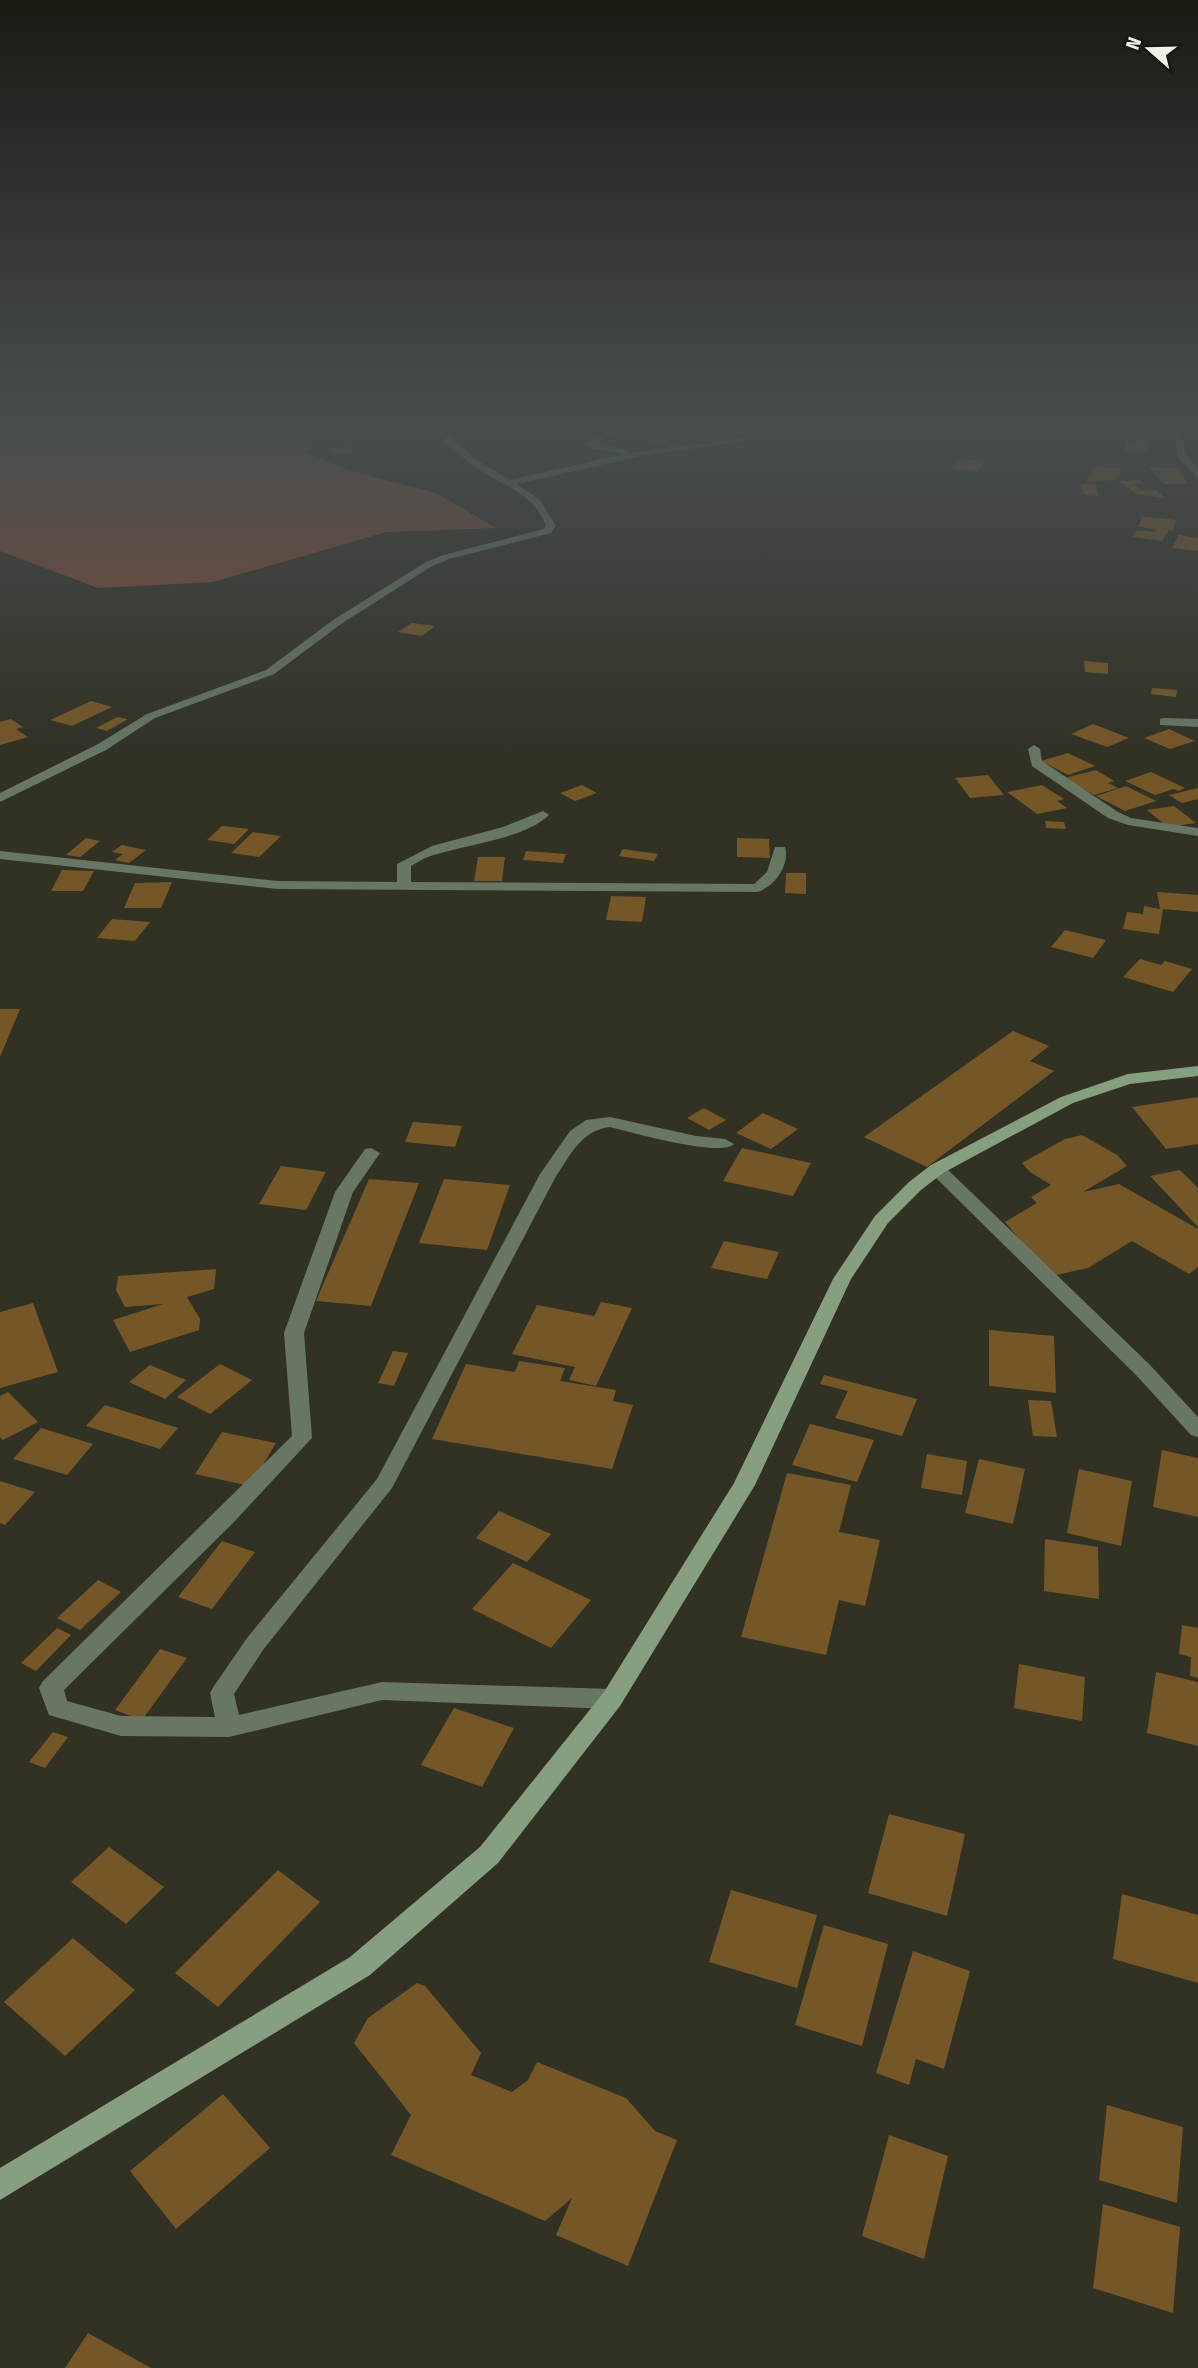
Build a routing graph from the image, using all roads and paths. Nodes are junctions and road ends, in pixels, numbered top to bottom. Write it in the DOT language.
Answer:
graph roads {
  1 [pos="526,537"];
  2 [pos="1164,722"];
  3 [pos="1198,723"];
  4 [pos="1034,749"];
  5 [pos="0,798"];
  6 [pos="543,815"];
  7 [pos="1198,832"];
  8 [pos="780,850"];
  9 [pos="0,855"];
  10 [pos="404,886"];
  11 [pos="1198,1071"];
  12 [pos="725,1144"];
  13 [pos="371,1153"];
  14 [pos="937,1169"];
  15 [pos="1198,1430"];
  16 [pos="612,1699"];
  17 [pos="229,1727"];
  18 [pos="0,2185"];
  1 -- 5 [label="street"];
  2 -- 3 [label="street"];
  4 -- 7 [label="street"];
  6 -- 10 [label="street"];
  8 -- 10 [label="street"];
  9 -- 10 [label="street"];
  11 -- 14 [label="main road"];
  12 -- 17 [label="street"];
  13 -- 17 [label="street"];
  14 -- 15 [label="street"];
  14 -- 16 [label="main road"];
  16 -- 17 [label="street"];
  16 -- 18 [label="main road"];
}
